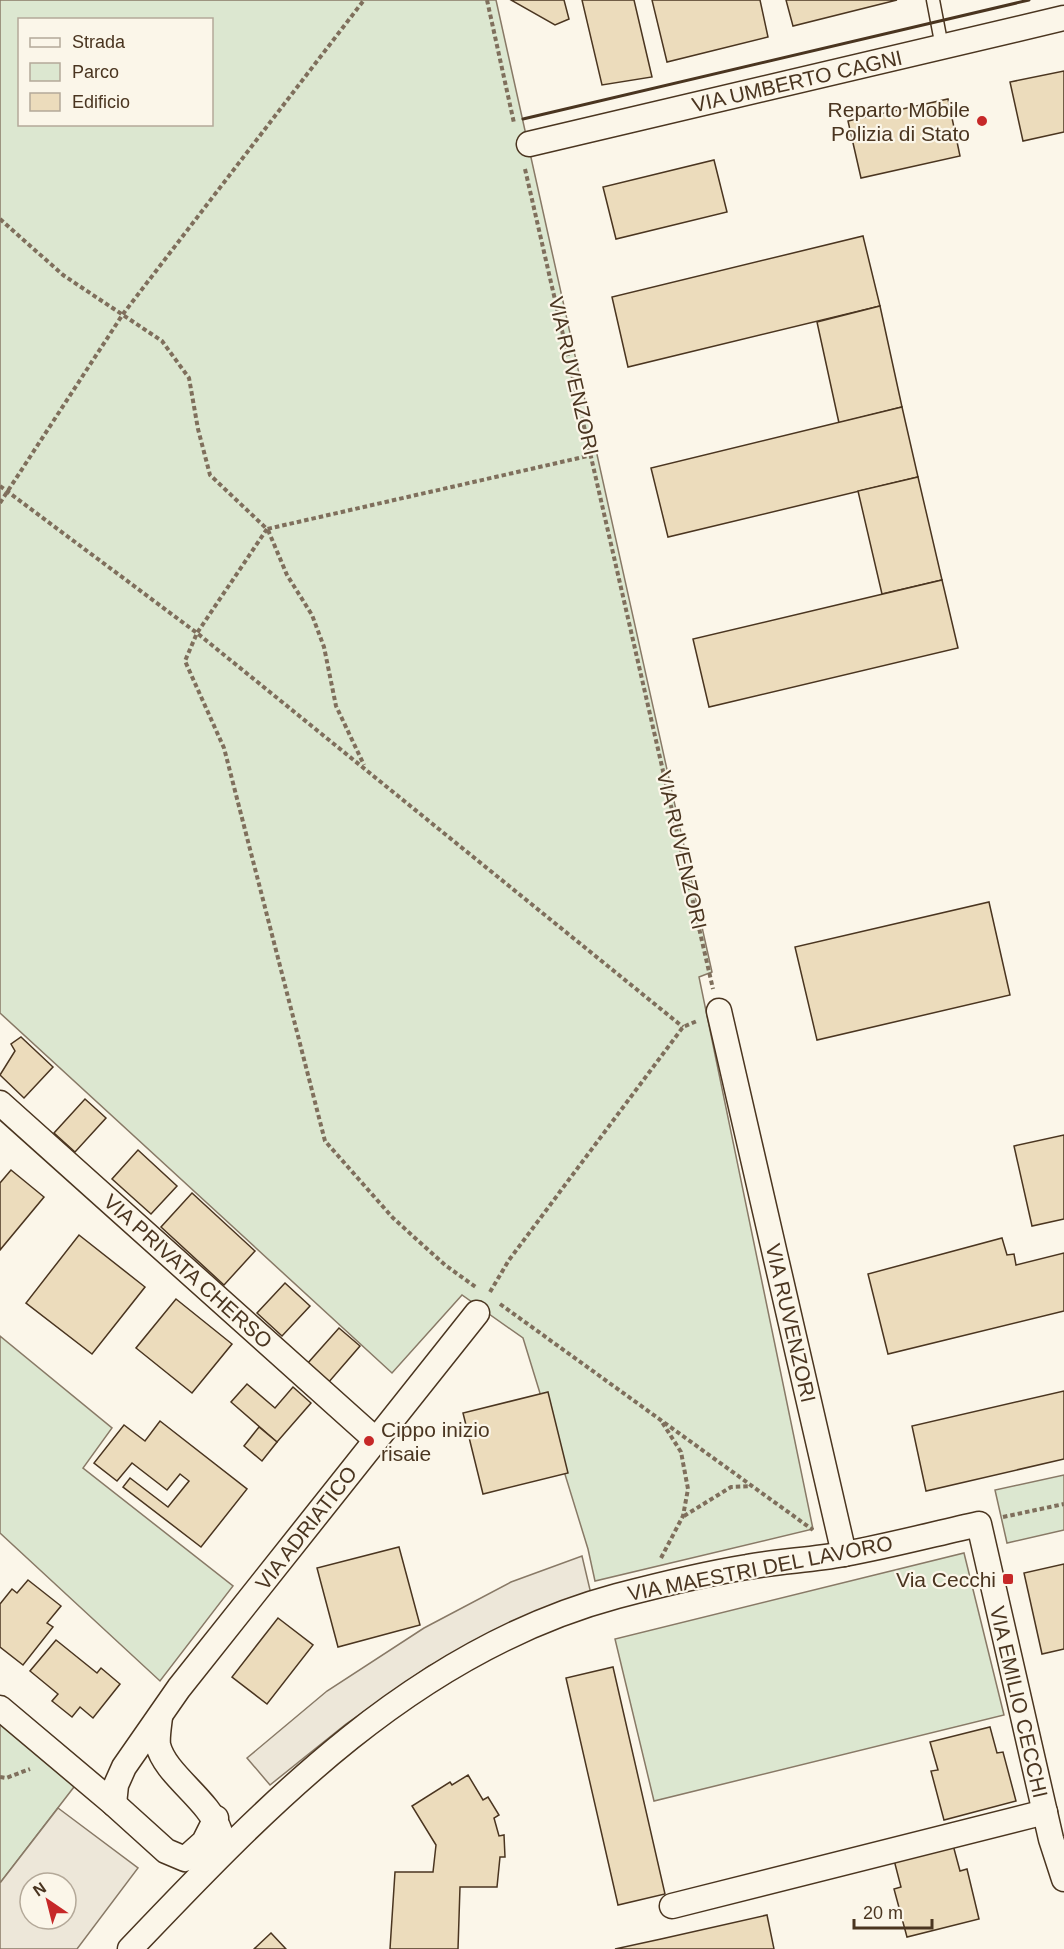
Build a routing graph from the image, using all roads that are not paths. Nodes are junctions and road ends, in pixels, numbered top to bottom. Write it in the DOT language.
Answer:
graph roads {
  1 [pos="933,0"];
  2 [pos="1064,18"];
  3 [pos="942,47"];
  4 [pos="523,139"];
  5 [pos="718,1011"];
  6 [pos="0,1102"];
  7 [pos="482,1304"];
  8 [pos="376,1440"];
  9 [pos="979,1524"];
  10 [pos="844,1554"];
  11 [pos="0,1708"];
  12 [pos="160,1717"];
  13 [pos="164,1758"];
  14 [pos="124,1767"];
  15 [pos="85,1779"];
  16 [pos="114,1804"];
  17 [pos="1045,1812"];
  18 [pos="216,1818"];
  19 [pos="257,1821"];
  20 [pos="166,1851"];
  21 [pos="213,1862"];
  22 [pos="1064,1879"];
  23 [pos="175,1902"];
  24 [pos="672,1906"];
  25 [pos="130,1949"];
  1 -- 3 [label="lane"];
  2 -- 3 [label="street, VIA UMBERTO CAGNI"];
  3 -- 4 [label="street, VIA UMBERTO CAGNI"];
  5 -- 10 [label="street, VIA RUVENZORI"];
  6 -- 8 [label="street, VIA PRIVATA CHERSO"];
  7 -- 8 [label="street, VIA ADRIATICO"];
  8 -- 12 [label="street, VIA ADRIATICO"];
  9 -- 10 [label="street, VIA MAESTRI DEL LAVORO"];
  9 -- 17 [label="street, VIA EMILIO CECCHI"];
  10 -- 19 [label="street, VIA MAESTRI DEL LAVORO"];
  11 -- 15 [label="street"];
  12 -- 13 [label="street"];
  12 -- 14 [label="street, VIA ADRIATICO"];
  13 -- 14 [label="street"];
  13 -- 18 [label="street"];
  14 -- 15 [label="street"];
  14 -- 16 [label="street, VIA ADRIATICO"];
  15 -- 16 [label="street"];
  16 -- 20 [label="street"];
  17 -- 22 [label="street, VIA EMILIO CECCHI"];
  17 -- 24 [label="street"];
  18 -- 19 [label="street"];
  18 -- 20 [label="street"];
  18 -- 21 [label="street"];
  19 -- 21 [label="street, VIA MAESTRI DEL LAVORO"];
  20 -- 23 [label="street"];
  21 -- 23 [label="street, VIA MAESTRI DEL LAVORO"];
  23 -- 25 [label="street, VIA MAESTRI DEL LAVORO"];
}
